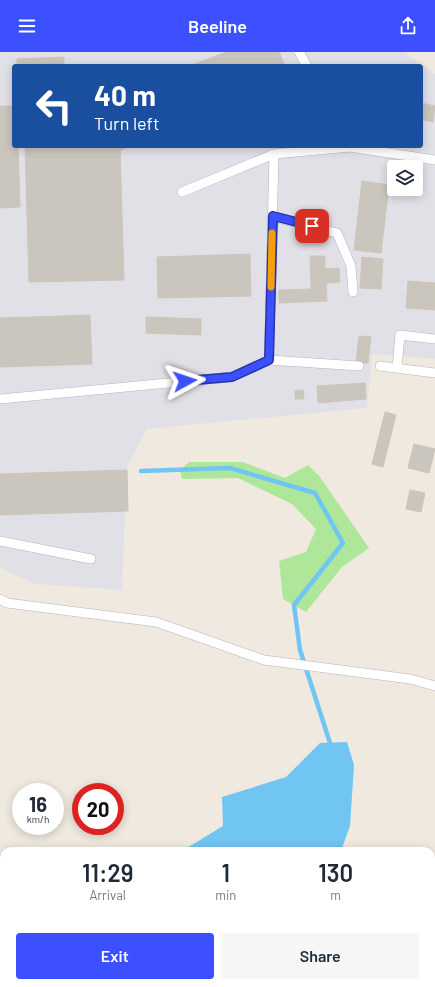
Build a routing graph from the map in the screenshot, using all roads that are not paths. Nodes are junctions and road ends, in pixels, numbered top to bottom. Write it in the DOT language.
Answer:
graph roads {
  1 [pos="299,52"];
  2 [pos="306,64"];
  3 [pos="331,148"];
  4 [pos="362,148"];
  5 [pos="274,154"];
  6 [pos="435,160"];
  7 [pos="182,192"];
  8 [pos="273,216"];
  9 [pos="353,292"];
  10 [pos="435,339"];
  11 [pos="269,360"];
  12 [pos="359,366"];
  13 [pos="380,366"];
  14 [pos="397,368"];
  15 [pos="435,374"];
  16 [pos="0,399"];
  17 [pos="0,541"];
  18 [pos="91,560"];
  19 [pos="0,599"];
  20 [pos="435,686"];
  1 -- 2 [label="lane"];
  3 -- 5 [label="lane"];
  4 -- 6 [label="lane"];
  5 -- 7 [label="lane"];
  5 -- 8 [label="lane"];
  8 -- 9 [label="lane"];
  8 -- 11 [label="lane"];
  10 -- 14 [label="lane"];
  11 -- 12 [label="lane"];
  11 -- 16 [label="lane"];
  13 -- 14 [label="lane"];
  14 -- 15 [label="lane"];
  17 -- 18 [label="lane"];
  19 -- 20 [label="lane"];
}
